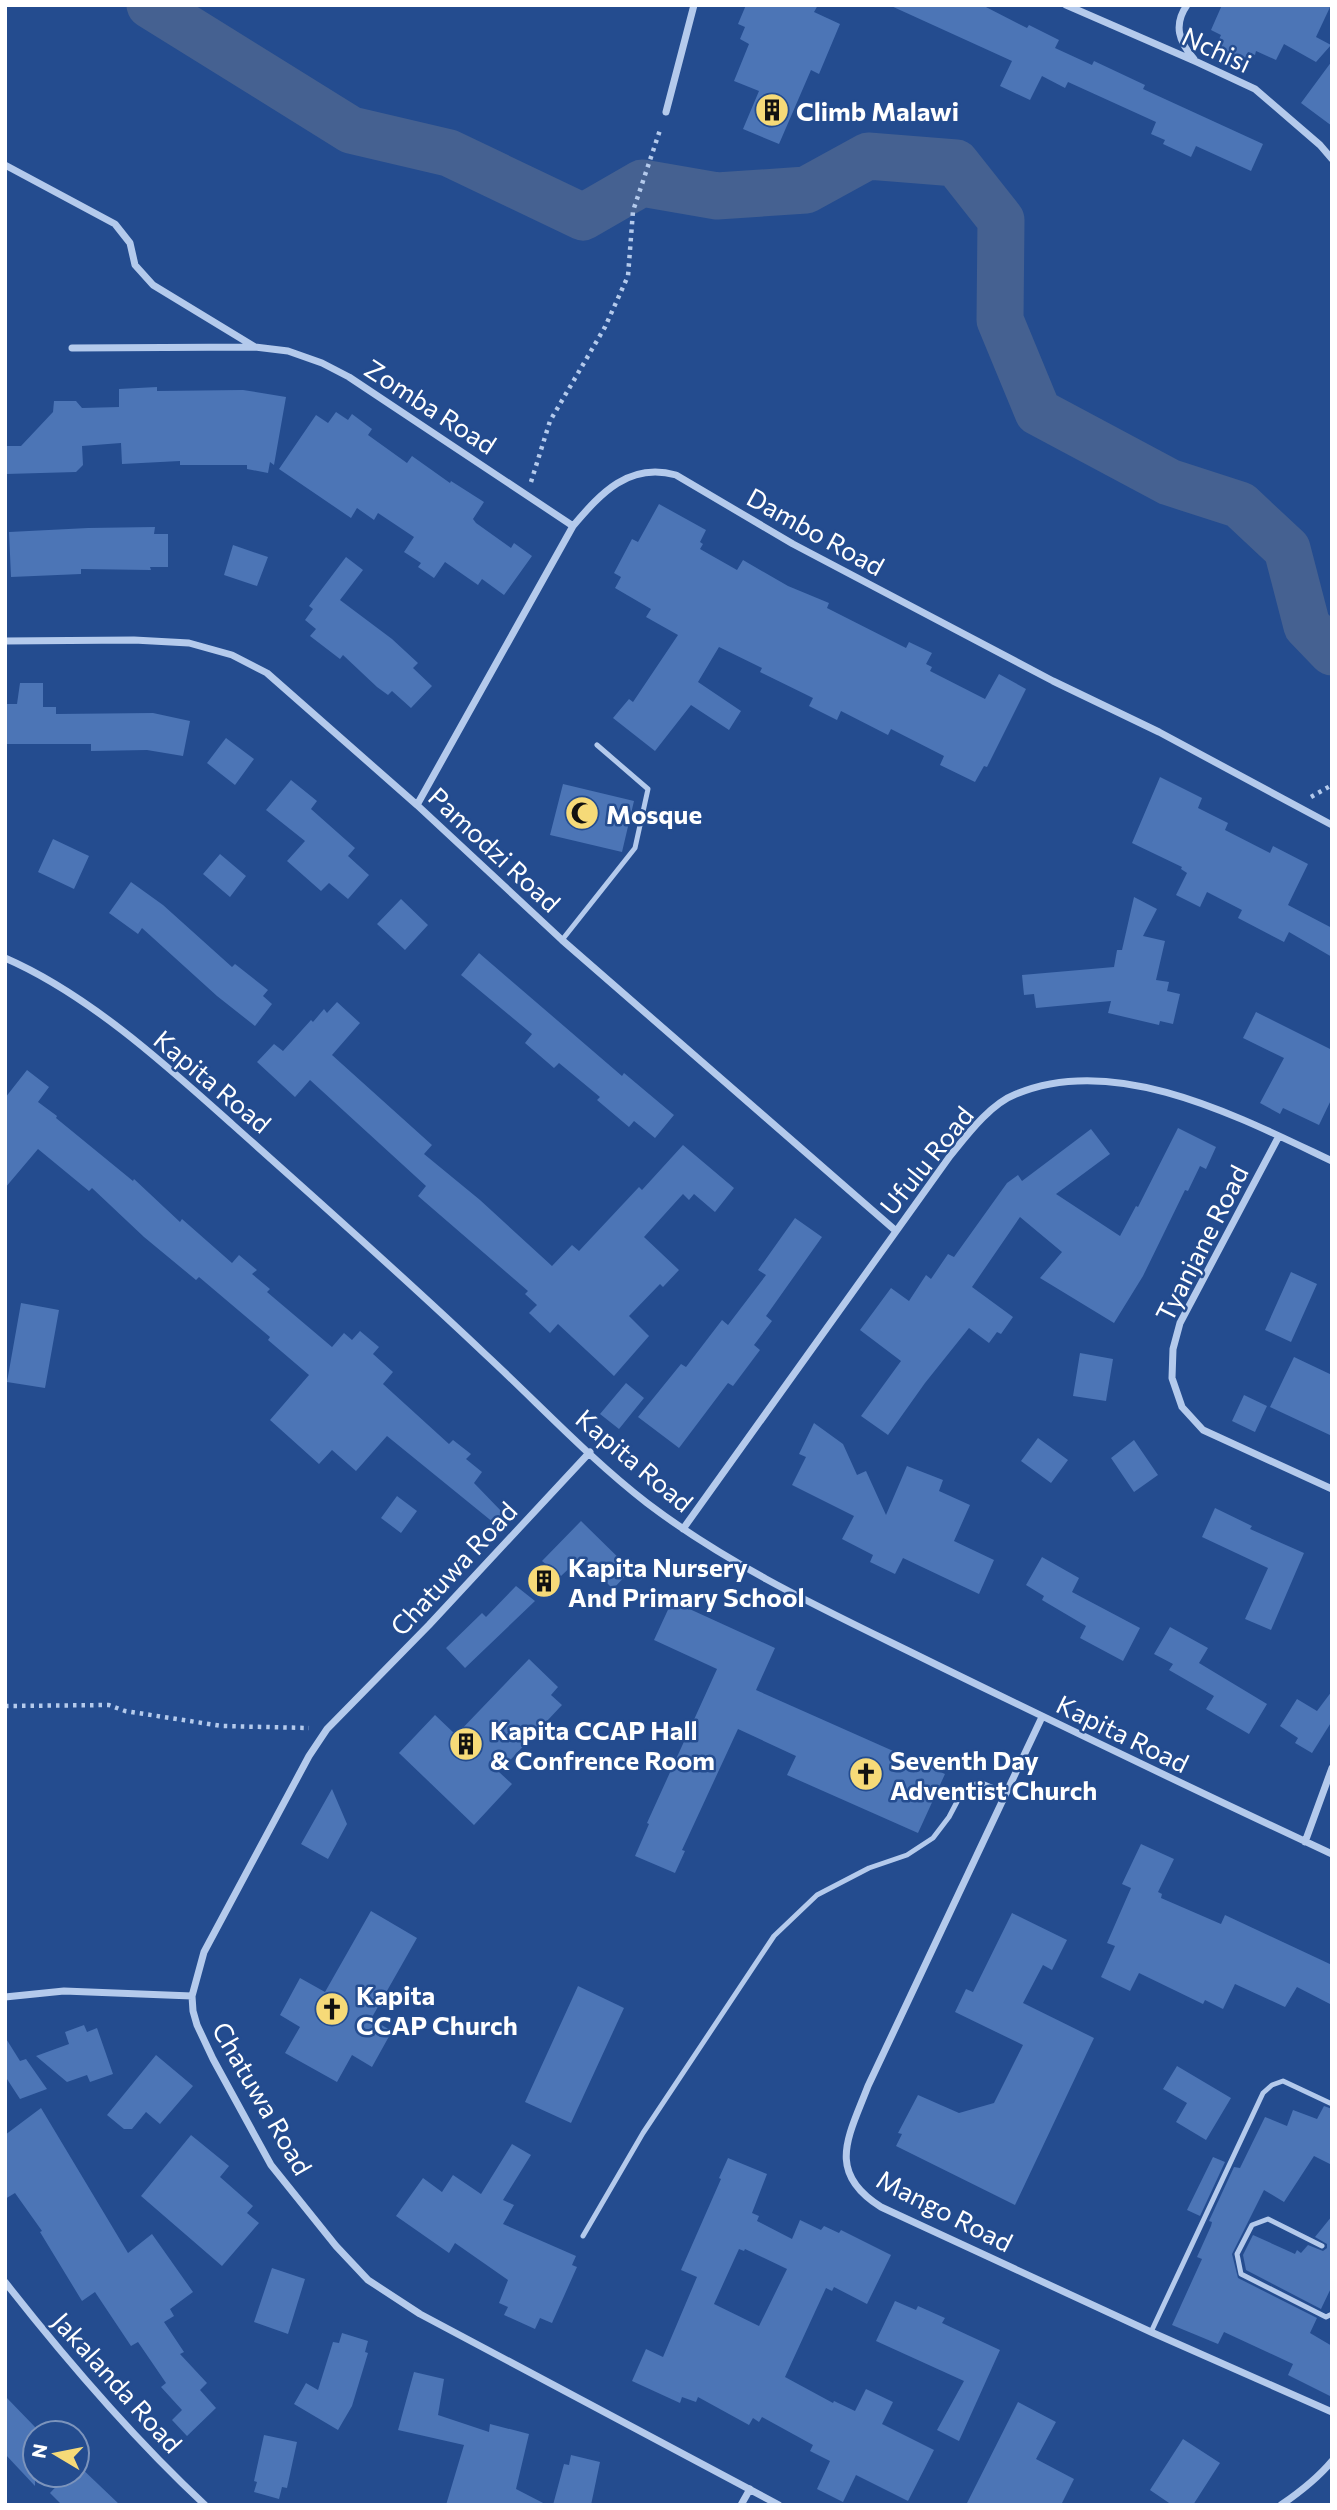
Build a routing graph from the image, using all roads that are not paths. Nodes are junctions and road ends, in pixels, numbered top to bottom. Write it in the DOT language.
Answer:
graph roads {
  1 [pos="694,5"];
  2 [pos="1066,5"];
  3 [pos="1187,5"];
  4 [pos="1197,62"];
  5 [pos="666,113"];
  6 [pos="1332,159"];
  7 [pos="5,166"];
  8 [pos="255,347"];
  9 [pos="72,348"];
  10 [pos="573,526"];
  11 [pos="5,640"];
  12 [pos="597,746"];
  13 [pos="417,805"];
  14 [pos="1332,825"];
  15 [pos="562,940"];
  16 [pos="5,958"];
  17 [pos="1279,1136"];
  18 [pos="1332,1161"];
  19 [pos="895,1231"];
  20 [pos="590,1452"];
  21 [pos="1332,1489"];
  22 [pos="683,1529"];
  23 [pos="1042,1717"];
  24 [pos="1332,1768"];
  25 [pos="1006,1793"];
  26 [pos="1305,1842"];
  27 [pos="1332,1854"];
  28 [pos="192,1996"];
  29 [pos="5,1997"];
  30 [pos="1332,2104"];
  31 [pos="583,2236"];
  32 [pos="1322,2246"];
  33 [pos="5,2282"];
  34 [pos="1332,2314"];
  35 [pos="1151,2332"];
  36 [pos="1332,2412"];
  37 [pos="1332,2461"];
  38 [pos="750,2489"];
  39 [pos="205,2505"];
  40 [pos="741,2505"];
  41 [pos="779,2505"];
  42 [pos="1281,2505"];
  1 -- 5 [label="street"];
  2 -- 4 [label="street, Nchisi"];
  3 -- 4 [label="street"];
  4 -- 6 [label="street, Nchisi"];
  7 -- 8 [label="street, Zomba Road"];
  8 -- 9 [label="street, Zomba Road"];
  8 -- 10 [label="street, Zomba Road"];
  10 -- 13 [label="street, Dambo Road"];
  10 -- 14 [label="street, Dambo Road"];
  11 -- 13 [label="street, Pamodzi Road"];
  12 -- 15 [label="lane"];
  13 -- 15 [label="street, Pamodzi Road"];
  15 -- 19 [label="street, Pamodzi Road"];
  16 -- 20 [label="street, Kapita Road"];
  17 -- 18 [label="street, Ufulu Road"];
  17 -- 19 [label="street, Ufulu Road"];
  17 -- 21 [label="street, Tyanjane Road"];
  19 -- 22 [label="street, Ufulu Road"];
  20 -- 22 [label="street, Kapita Road"];
  20 -- 28 [label="street, Chatuwa Road"];
  22 -- 23 [label="street, Kapita Road"];
  23 -- 25 [label="street, Mango Road"];
  23 -- 26 [label="street, Kapita Road"];
  24 -- 26 [label="street"];
  25 -- 31 [label="lane"];
  25 -- 35 [label="street, Mango Road"];
  26 -- 27 [label="street, Kapita Road"];
  28 -- 29 [label="street"];
  28 -- 38 [label="street, Chatuwa Road"];
  30 -- 35 [label="lane"];
  32 -- 34 [label="lane"];
  33 -- 39 [label="street, Jakalanda Road"];
  35 -- 36 [label="street, Mango Road"];
  37 -- 42 [label="street"];
  38 -- 40 [label="street"];
  38 -- 41 [label="street, Chatuwa Road"];
}
